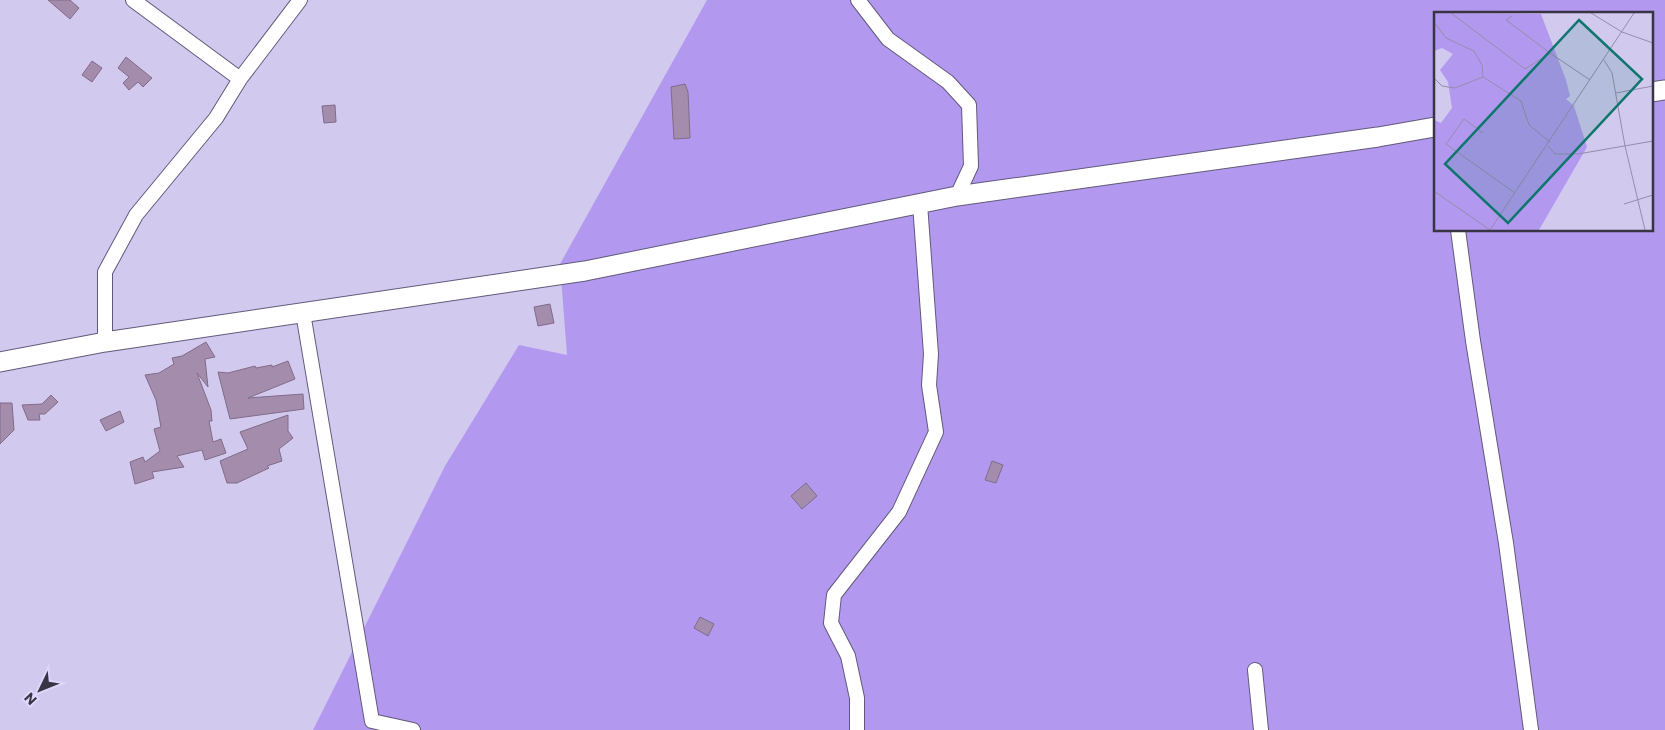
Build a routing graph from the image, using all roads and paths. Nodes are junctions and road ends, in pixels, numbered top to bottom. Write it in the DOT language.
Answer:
graph roads {
  1 [pos="134,0"];
  2 [pos="300,0"];
  3 [pos="858,0"];
  4 [pos="240,79"];
  5 [pos="1665,90"];
  6 [pos="1652,92"];
  7 [pos="1434,127"];
  8 [pos="957,196"];
  9 [pos="920,204"];
  10 [pos="1458,231"];
  11 [pos="304,313"];
  12 [pos="104,342"];
  13 [pos="0,362"];
  14 [pos="1255,670"];
  15 [pos="372,726"];
  16 [pos="413,730"];
  17 [pos="857,730"];
  18 [pos="1260,730"];
  19 [pos="1531,730"];
  1 -- 4 [label="street"];
  2 -- 4 [label="street"];
  3 -- 8 [label="street"];
  4 -- 12 [label="street"];
  5 -- 6 [label="street"];
  7 -- 8 [label="street"];
  8 -- 9 [label="street"];
  9 -- 11 [label="street"];
  9 -- 17 [label="street"];
  10 -- 19 [label="street"];
  11 -- 12 [label="street"];
  11 -- 15 [label="street"];
  12 -- 13 [label="street"];
  14 -- 18 [label="street"];
  15 -- 16 [label="street"];
}
